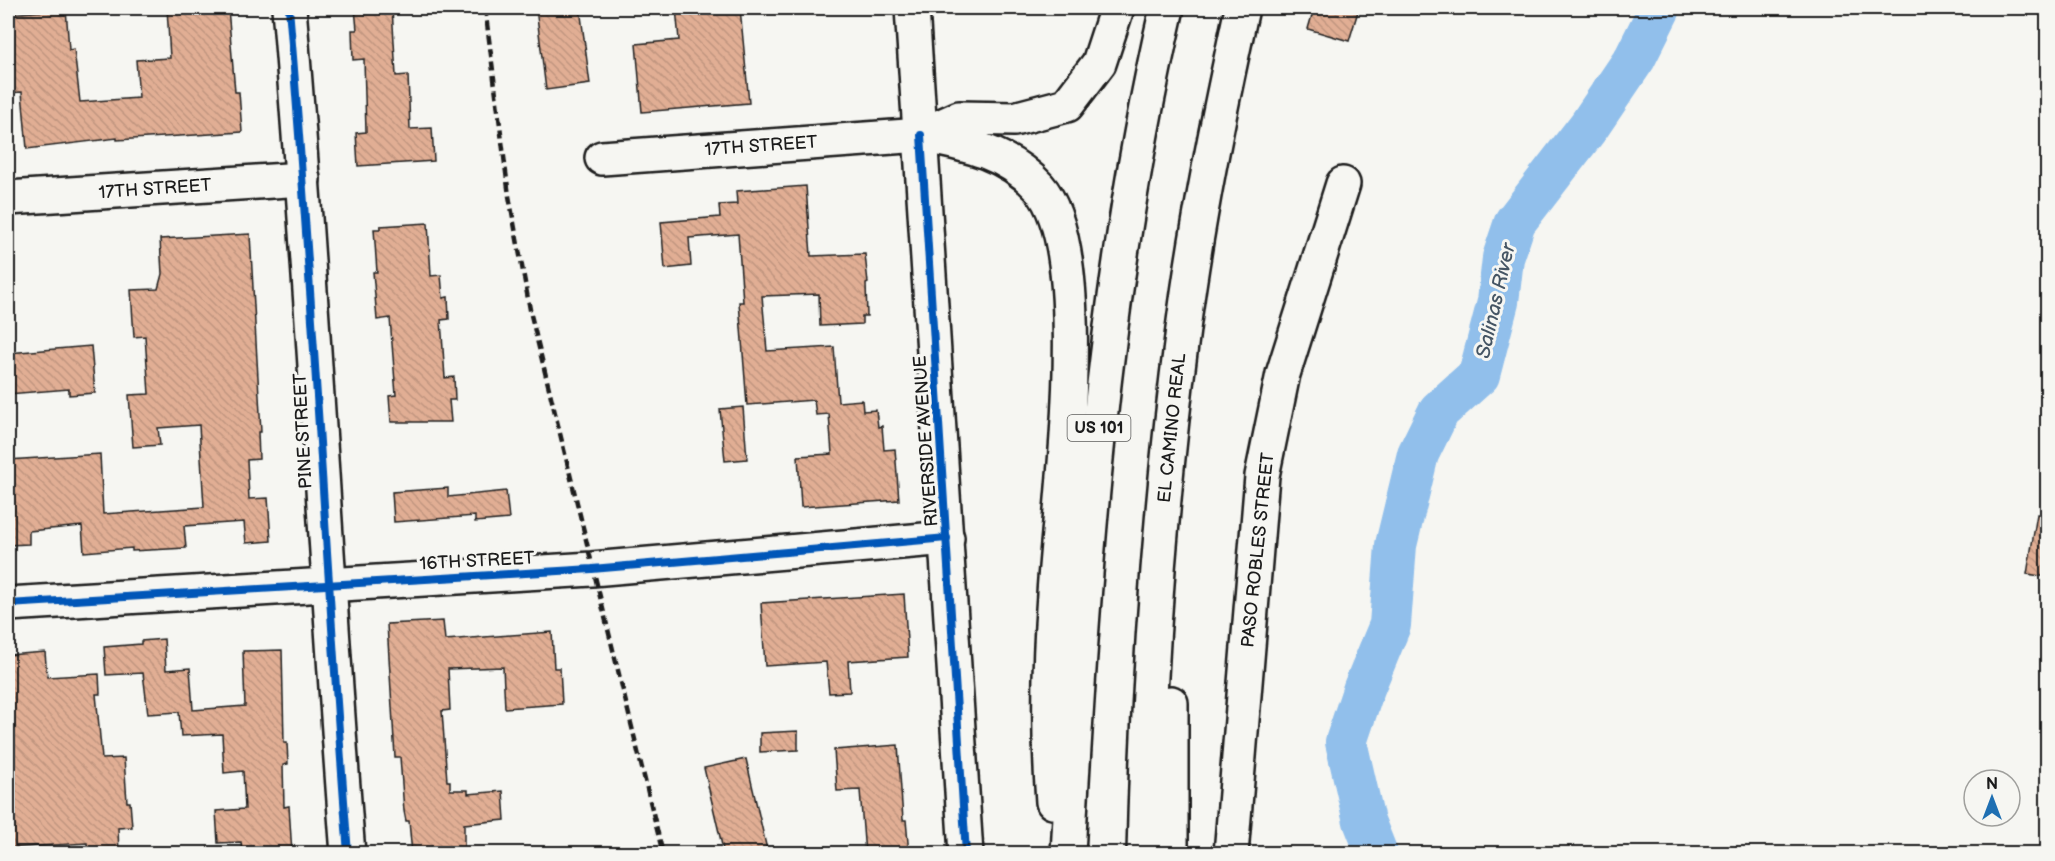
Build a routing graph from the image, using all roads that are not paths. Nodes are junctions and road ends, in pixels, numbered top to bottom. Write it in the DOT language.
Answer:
graph roads {
  1 [pos="289,8"];
  2 [pos="912,8"];
  3 [pos="1117,8"];
  4 [pos="1167,8"];
  5 [pos="1242,8"];
  6 [pos="921,135"];
  7 [pos="602,158"];
  8 [pos="303,179"];
  9 [pos="1343,184"];
  10 [pos="8,198"];
  11 [pos="947,538"];
  12 [pos="1158,549"];
  13 [pos="327,585"];
  14 [pos="8,604"];
  15 [pos="348,854"];
  16 [pos="966,854"];
  17 [pos="1063,854"];
  18 [pos="1068,854"];
  19 [pos="1144,854"];
  20 [pos="1171,854"];
  21 [pos="1231,854"];
  1 -- 8 [label="main road, PINE STREET"];
  2 -- 6 [label="main road, RIVERSIDE AVENUE"];
  3 -- 6 [label="main road"];
  4 -- 18 [label="main road, US 101"];
  5 -- 12 [label="main road, EL CAMINO REAL"];
  6 -- 7 [label="main road, 17TH STREET"];
  6 -- 11 [label="main road, RIVERSIDE AVENUE"];
  6 -- 17 [label="main road"];
  8 -- 10 [label="main road, 17TH STREET"];
  8 -- 13 [label="main road, PINE STREET"];
  9 -- 21 [label="main road, PASO ROBLES STREET"];
  11 -- 13 [label="main road, 16TH STREET"];
  11 -- 16 [label="main road, RIVERSIDE AVENUE"];
  12 -- 19 [label="main road, EL CAMINO REAL"];
  12 -- 20 [label="main road"];
  13 -- 14 [label="main road, 16TH STREET"];
  13 -- 15 [label="main road, PINE STREET"];
}
